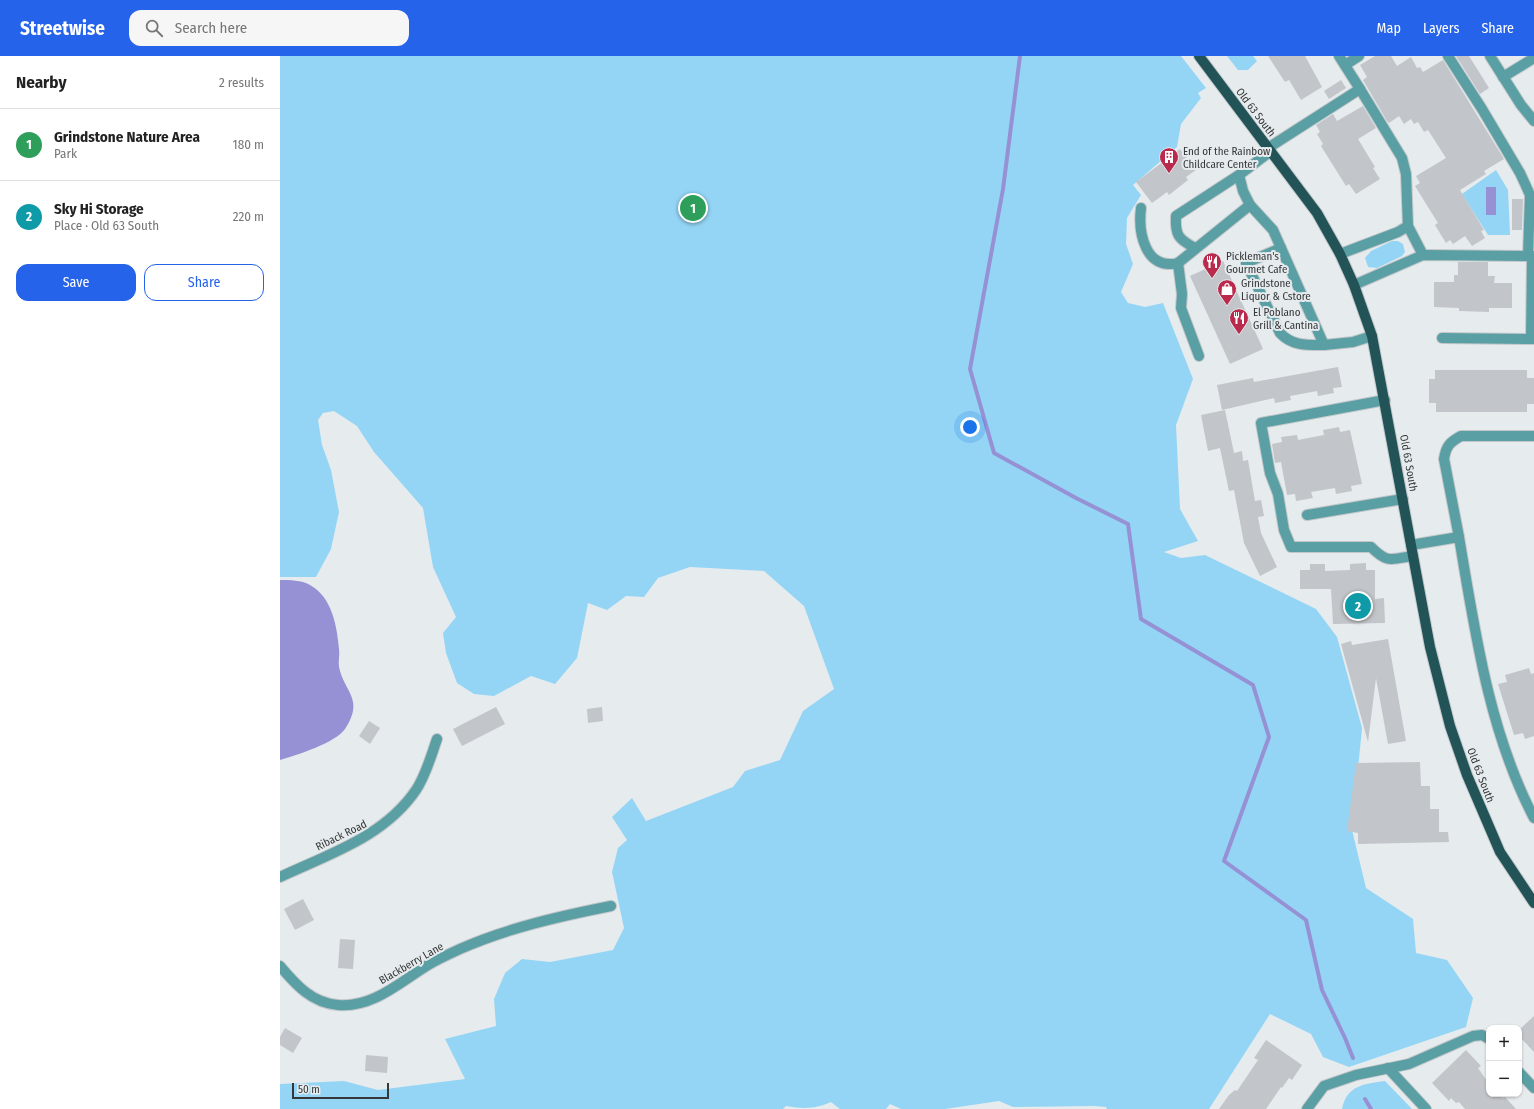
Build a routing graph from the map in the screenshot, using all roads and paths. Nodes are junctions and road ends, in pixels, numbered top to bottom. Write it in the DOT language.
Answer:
graph roads {
  1 [pos="1199,56"];
  2 [pos="1359,56"];
  3 [pos="1448,56"];
  4 [pos="1490,56"];
  5 [pos="1534,58"];
  6 [pos="1342,60"];
  7 [pos="1503,77"];
  8 [pos="1360,89"];
  9 [pos="1534,121"];
  10 [pos="1269,149"];
  11 [pos="1239,174"];
  12 [pos="1250,205"];
  13 [pos="1141,208"];
  14 [pos="1408,226"];
  15 [pos="1195,248"];
  16 [pos="1281,248"];
  17 [pos="1340,254"];
  18 [pos="1423,255"];
  19 [pos="1531,256"];
  20 [pos="1178,263"];
  21 [pos="1354,285"];
  22 [pos="1372,336"];
  23 [pos="1442,338"];
  24 [pos="1532,339"];
  25 [pos="1324,345"];
  26 [pos="1199,356"];
  27 [pos="1385,400"];
  28 [pos="1534,436"];
  29 [pos="1403,499"];
  30 [pos="1307,515"];
  31 [pos="1459,537"];
  32 [pos="1411,545"];
  33 [pos="1413,556"];
  34 [pos="437,739"];
  35 [pos="1534,818"];
  36 [pos="280,877"];
  37 [pos="1534,903"];
  38 [pos="611,906"];
  39 [pos="280,966"];
  40 [pos="1486,1037"];
  41 [pos="1388,1068"];
  42 [pos="1522,1075"];
  43 [pos="1534,1088"];
  44 [pos="1307,1109"];
  45 [pos="1426,1109"];
  1 -- 10 [label="main road, Old 63 South"];
  2 -- 6 [label="street"];
  3 -- 19 [label="street"];
  4 -- 7 [label="street"];
  5 -- 7 [label="street"];
  6 -- 8 [label="street"];
  7 -- 9 [label="street"];
  8 -- 10 [label="street"];
  8 -- 14 [label="street"];
  10 -- 11 [label="street"];
  10 -- 17 [label="main road, Old 63 South"];
  11 -- 12 [label="street"];
  11 -- 15 [label="street"];
  12 -- 15 [label="street"];
  12 -- 16 [label="street"];
  13 -- 20 [label="street"];
  14 -- 17 [label="street"];
  14 -- 18 [label="street"];
  15 -- 20 [label="street"];
  16 -- 25 [label="street"];
  16 -- 25 [label="street"];
  17 -- 21 [label="main road, Old 63 South"];
  18 -- 19 [label="street"];
  18 -- 21 [label="street"];
  19 -- 24 [label="street"];
  20 -- 26 [label="street"];
  21 -- 22 [label="main road, Old 63 South"];
  22 -- 25 [label="street"];
  22 -- 27 [label="main road, Old 63 South"];
  23 -- 24 [label="street"];
  27 -- 29 [label="main road, Old 63 South"];
  27 -- 33 [label="street"];
  28 -- 31 [label="street"];
  29 -- 30 [label="street"];
  29 -- 32 [label="main road, Old 63 South"];
  31 -- 32 [label="street"];
  31 -- 35 [label="street"];
  32 -- 33 [label="main road, Old 63 South"];
  33 -- 37 [label="main road, Old 63 South"];
  34 -- 36 [label="street, Riback Road"];
  38 -- 39 [label="street, Blackberry Lane"];
  40 -- 41 [label="street"];
  41 -- 44 [label="street"];
  41 -- 45 [label="street"];
  42 -- 43 [label="street"];
}
